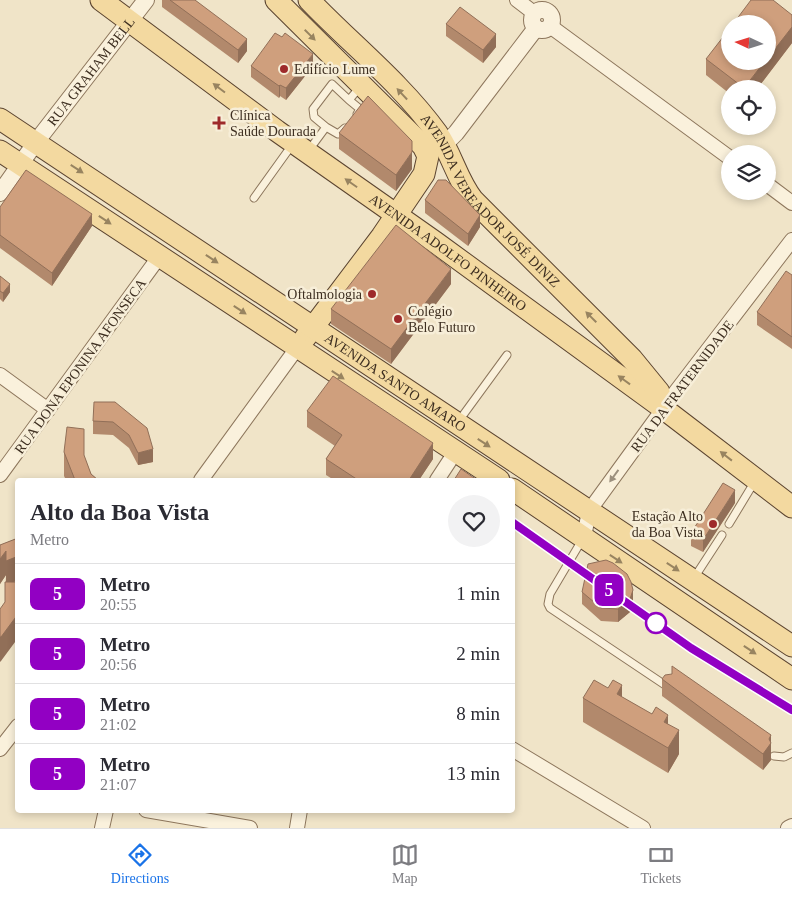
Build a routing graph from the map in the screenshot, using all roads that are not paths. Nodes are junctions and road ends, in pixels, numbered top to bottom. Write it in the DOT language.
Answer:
graph roads {
  1 [pos="101,0"];
  2 [pos="146,0"];
  3 [pos="276,0"];
  4 [pos="309,0"];
  5 [pos="517,0"];
  6 [pos="545,16"];
  7 [pos="130,21"];
  8 [pos="355,93"];
  9 [pos="0,119"];
  10 [pos="326,127"];
  11 [pos="36,142"];
  12 [pos="444,144"];
  13 [pos="300,148"];
  14 [pos="0,151"];
  15 [pos="721,151"];
  16 [pos="20,164"];
  17 [pos="776,191"];
  18 [pos="0,193"];
  19 [pos="254,198"];
  20 [pos="792,203"];
  21 [pos="397,215"];
  22 [pos="792,240"];
  23 [pos="159,257"];
  24 [pos="313,328"];
  25 [pos="297,348"];
  26 [pos="507,355"];
  27 [pos="0,375"];
  28 [pos="664,409"];
  29 [pos="48,410"];
  30 [pos="457,425"];
  31 [pos="456,451"];
  32 [pos="0,475"];
  33 [pos="202,478"];
  34 [pos="438,478"];
  35 [pos="495,478"];
  36 [pos="756,479"];
  37 [pos="515,492"];
  38 [pos="792,507"];
  39 [pos="589,511"];
  40 [pos="729,524"];
  41 [pos="722,535"];
  42 [pos="584,537"];
  43 [pos="692,580"];
  44 [pos="792,646"];
  45 [pos="792,679"];
  46 [pos="668,687"];
  47 [pos="15,730"];
  48 [pos="0,749"];
  49 [pos="515,751"];
  50 [pos="792,753"];
  51 [pos="774,756"];
  52 [pos="105,813"];
  53 [pos="163,813"];
  54 [pos="300,813"];
  55 [pos="792,826"];
  56 [pos="102,828"];
  57 [pos="250,828"];
  58 [pos="297,828"];
  59 [pos="643,828"];
  60 [pos="788,828"];
  1 -- 7 [label="main road, AVENIDA ADOLFO PINHEIRO"];
  2 -- 7 [label="street, RUA GRAHAM BELL"];
  3 -- 8 [label="main road, AVENIDA VEREADOR JOSÉ DINIZ, one-way"];
  12 -- 4 [label="main road, AVENIDA VEREADOR JOSÉ DINIZ, one-way"];
  5 -- 6 [label="street"];
  6 -- 12 [label="street"];
  6 -- 15 [label="street"];
  7 -- 11 [label="street, RUA GRAHAM BELL"];
  13 -- 7 [label="main road, AVENIDA ADOLFO PINHEIRO, one-way"];
  8 -- 10 [label="lane"];
  8 -- 10 [label="lane"];
  8 -- 21 [label="main road, AVENIDA VEREADOR JOSÉ DINIZ"];
  9 -- 11 [label="main road, AVENIDA SANTO AMARO"];
  10 -- 13 [label="lane"];
  11 -- 16 [label="street, RUA GRAHAM BELL"];
  11 -- 24 [label="main road, AVENIDA SANTO AMARO, one-way"];
  28 -- 12 [label="main road, AVENIDA VEREADOR JOSÉ DINIZ, one-way"];
  13 -- 19 [label="lane"];
  21 -- 13 [label="main road, AVENIDA ADOLFO PINHEIRO, one-way"];
  14 -- 16 [label="main road, AVENIDA SANTO AMARO"];
  16 -- 18 [label="street, RUA GRAHAM BELL"];
  16 -- 23 [label="main road, AVENIDA SANTO AMARO, one-way"];
  17 -- 20 [label="street"];
  21 -- 24 [label="main road"];
  28 -- 21 [label="main road, AVENIDA ADOLFO PINHEIRO, one-way"];
  22 -- 28 [label="street, RUA DA FRATERNIDADE"];
  23 -- 25 [label="main road, AVENIDA SANTO AMARO, one-way"];
  23 -- 29 [label="street, RUA DONA EPONINA AFONSECA"];
  24 -- 25 [label="main road"];
  24 -- 30 [label="main road, AVENIDA SANTO AMARO"];
  25 -- 31 [label="main road, AVENIDA SANTO AMARO, one-way"];
  25 -- 33 [label="street"];
  26 -- 30 [label="lane"];
  27 -- 29 [label="street"];
  36 -- 28 [label="main road, AVENIDA ADOLFO PINHEIRO, one-way"];
  28 -- 39 [label="street, RUA DA FRATERNIDADE, one-way"];
  29 -- 32 [label="street, RUA DONA EPONINA AFONSECA"];
  30 -- 39 [label="main road, AVENIDA SANTO AMARO, one-way"];
  31 -- 34 [label="street"];
  31 -- 35 [label="main road, AVENIDA SANTO AMARO"];
  36 -- 38 [label="main road, AVENIDA ADOLFO PINHEIRO"];
  36 -- 40 [label="lane"];
  37 -- 42 [label="main road"];
  39 -- 42 [label="street, RUA DA FRATERNIDADE"];
  39 -- 43 [label="main road, AVENIDA SANTO AMARO, one-way"];
  41 -- 43 [label="lane"];
  42 -- 45 [label="main road, one-way"];
  42 -- 46 [label="lane"];
  43 -- 44 [label="main road, AVENIDA SANTO AMARO"];
  47 -- 48 [label="street"];
  49 -- 59 [label="street"];
  50 -- 51 [label="lane"];
  52 -- 56 [label="street"];
  53 -- 57 [label="street"];
  54 -- 58 [label="street"];
  55 -- 60 [label="street"];
}
